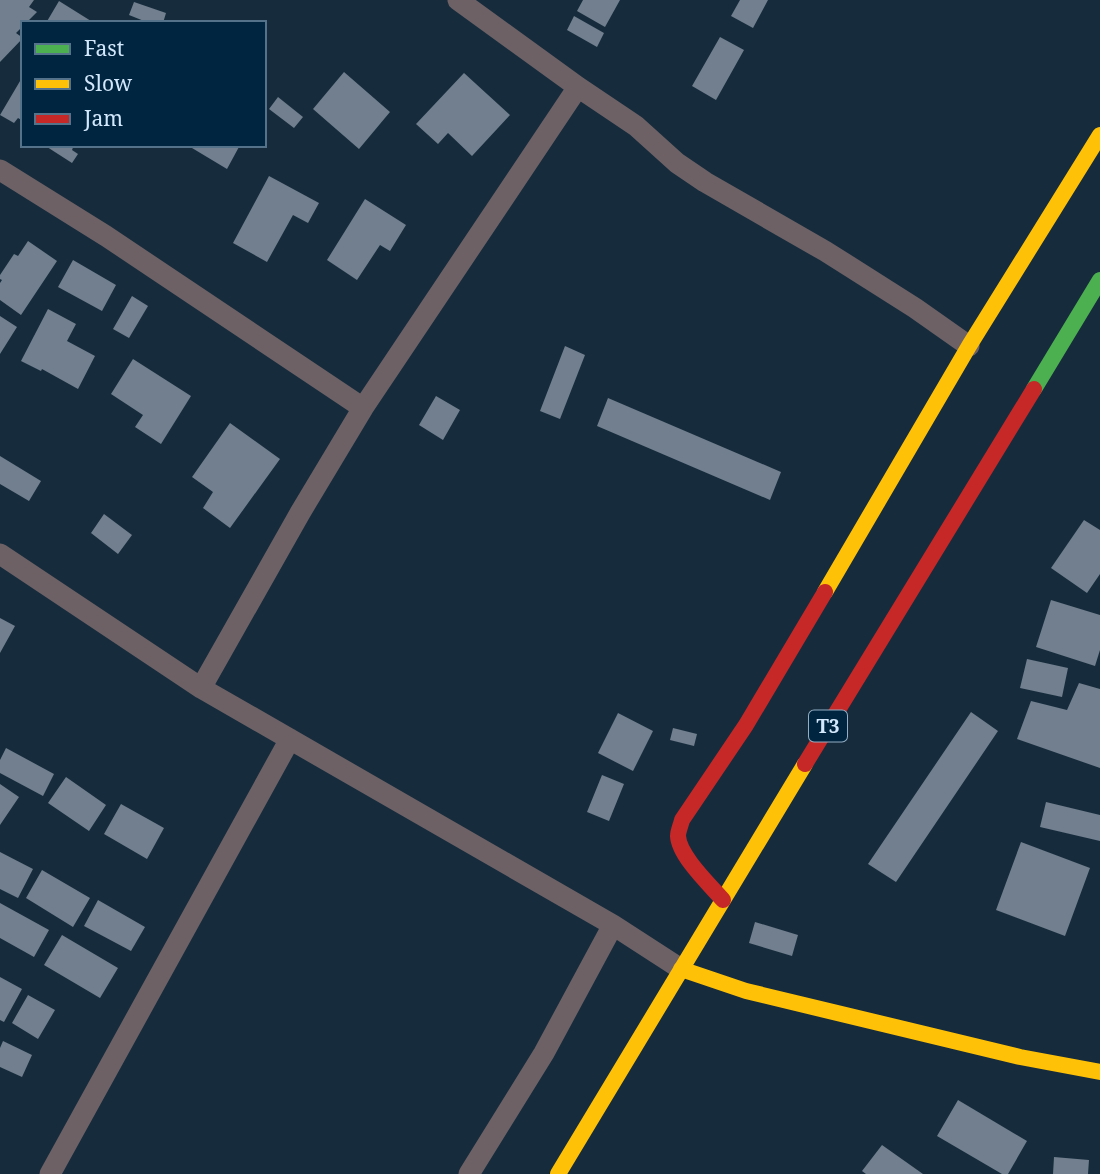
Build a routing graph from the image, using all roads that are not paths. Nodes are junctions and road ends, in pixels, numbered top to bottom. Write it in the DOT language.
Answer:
graph roads {
  1 [pos="458,0"];
  2 [pos="578,88"];
  3 [pos="1100,135"];
  4 [pos="0,170"];
  5 [pos="1100,280"];
  6 [pos="969,346"];
  7 [pos="362,408"];
  8 [pos="0,554"];
  9 [pos="201,688"];
  10 [pos="290,739"];
  11 [pos="723,900"];
  12 [pos="613,925"];
  13 [pos="681,969"];
  14 [pos="1100,1072"];
  15 [pos="50,1174"];
  16 [pos="468,1174"];
  17 [pos="558,1174"];
  1 -- 2 [label="street"];
  2 -- 6 [label="street"];
  2 -- 7 [label="street"];
  3 -- 6 [label="main road"];
  4 -- 7 [label="street"];
  5 -- 11 [label="main road, T3"];
  6 -- 11 [label="main road"];
  7 -- 9 [label="street"];
  8 -- 9 [label="street"];
  9 -- 10 [label="street"];
  10 -- 12 [label="street"];
  10 -- 15 [label="street"];
  11 -- 13 [label="main road, T3"];
  12 -- 13 [label="street"];
  12 -- 16 [label="street"];
  13 -- 14 [label="main road"];
  13 -- 17 [label="main road, T3"];
}
